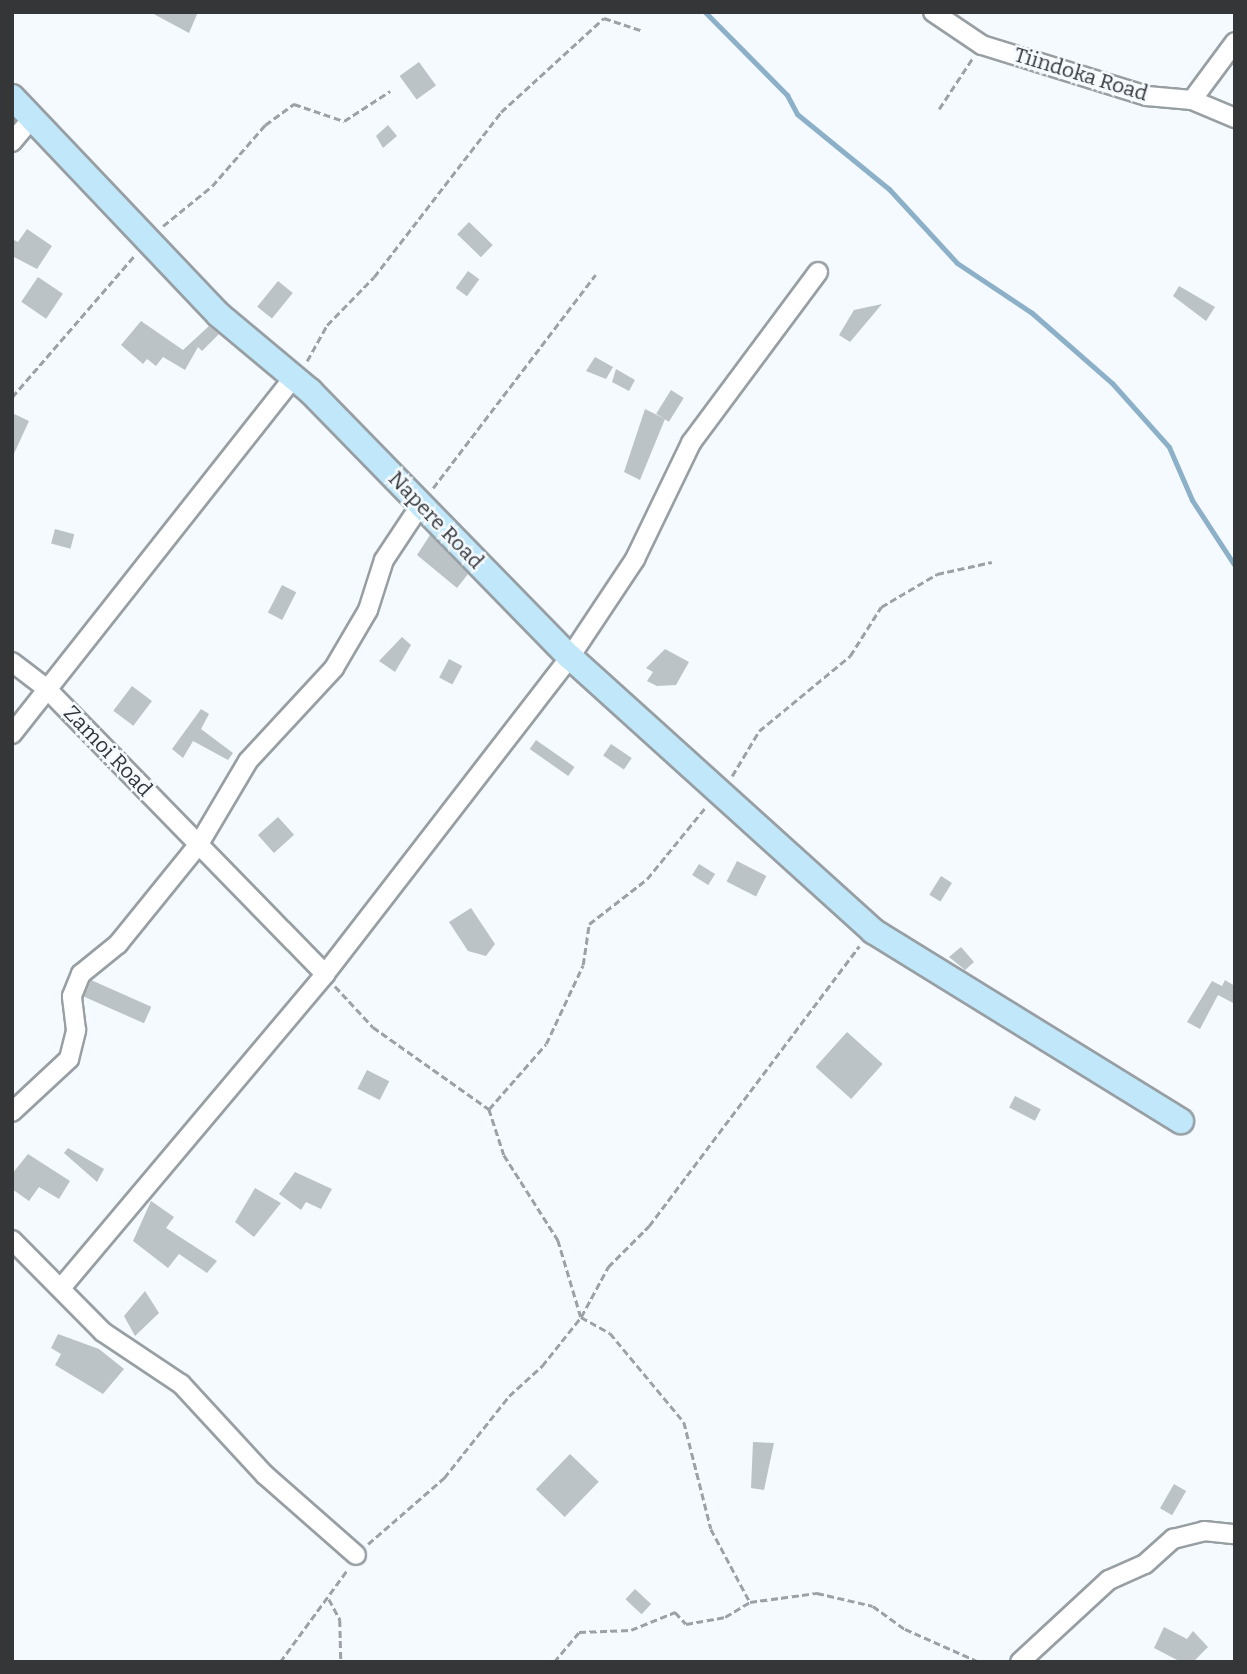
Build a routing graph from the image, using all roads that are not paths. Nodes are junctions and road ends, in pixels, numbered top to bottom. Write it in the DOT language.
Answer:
graph roads {
  1 [pos="933,12"];
  2 [pos="1235,42"];
  3 [pos="12,97"];
  4 [pos="1192,100"];
  5 [pos="33,117"];
  6 [pos="1235,118"];
  7 [pos="12,142"];
  8 [pos="818,272"];
  9 [pos="294,377"];
  10 [pos="421,504"];
  11 [pos="570,657"];
  12 [pos="12,662"];
  13 [pos="46,688"];
  14 [pos="12,734"];
  15 [pos="199,844"];
  16 [pos="325,974"];
  17 [pos="12,1112"];
  18 [pos="1181,1121"];
  19 [pos="12,1240"];
  20 [pos="61,1288"];
  21 [pos="1235,1534"];
  22 [pos="356,1555"];
  23 [pos="1020,1662"];
  1 -- 4 [label="street, Tiindoka Road"];
  2 -- 4 [label="street"];
  3 -- 5 [label="street, Napere Road"];
  4 -- 6 [label="street, Tiindoka Road"];
  5 -- 7 [label="street"];
  5 -- 9 [label="street, Napere Road"];
  8 -- 11 [label="street"];
  9 -- 10 [label="street, Napere Road"];
  9 -- 13 [label="street"];
  10 -- 11 [label="street, Napere Road"];
  10 -- 15 [label="street"];
  11 -- 16 [label="street"];
  11 -- 18 [label="street, Napere Road"];
  12 -- 13 [label="street, Zamoi Road"];
  13 -- 14 [label="street"];
  13 -- 15 [label="street, Zamoi Road"];
  15 -- 16 [label="street, Zamoi Road"];
  15 -- 17 [label="street"];
  16 -- 20 [label="street"];
  19 -- 20 [label="street"];
  20 -- 22 [label="street"];
  21 -- 23 [label="street"];
}
